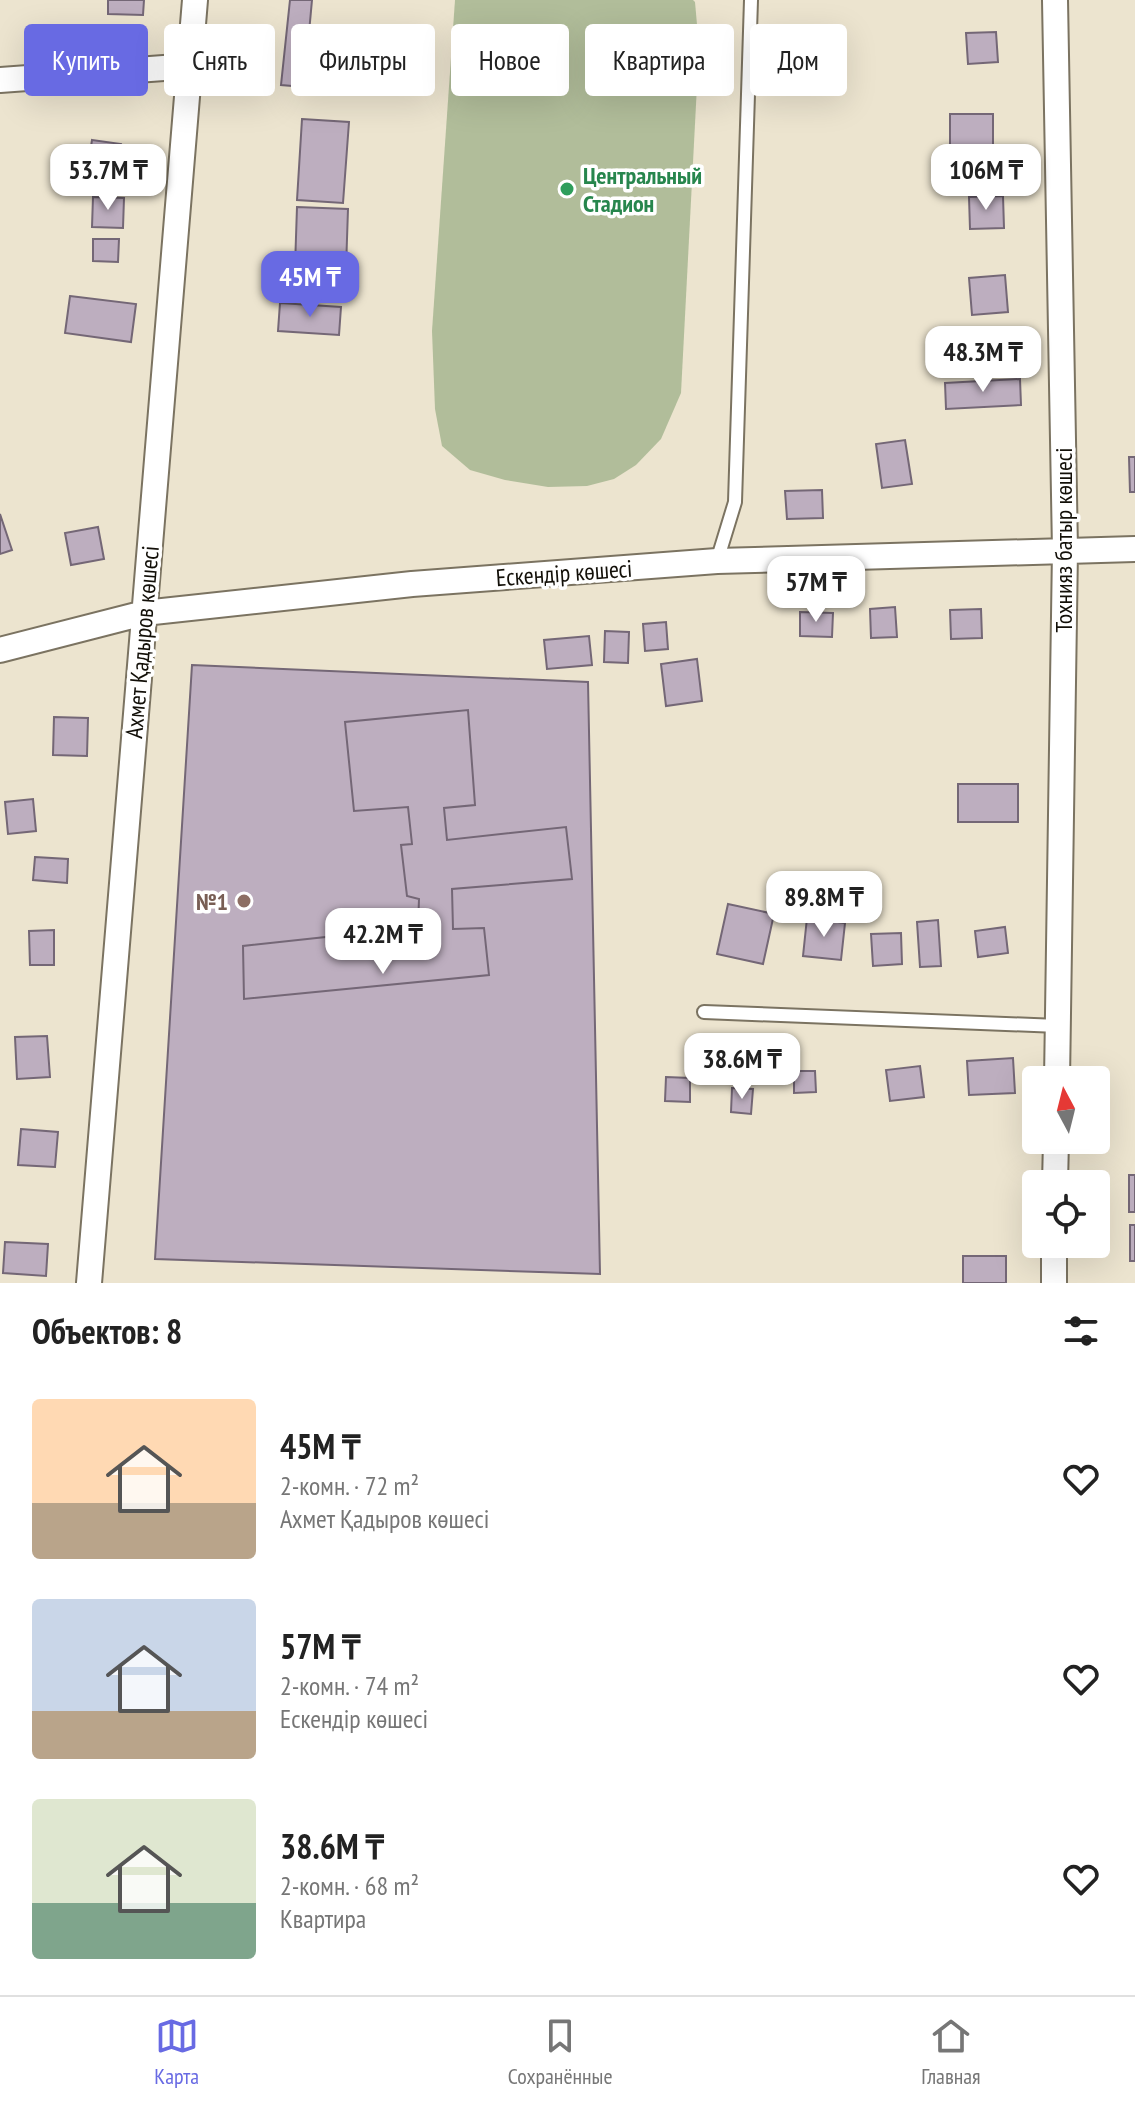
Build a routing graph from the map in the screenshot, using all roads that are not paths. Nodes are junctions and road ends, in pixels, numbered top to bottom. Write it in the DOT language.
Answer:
graph roads {
  1 [pos="195,0"];
  2 [pos="751,0"];
  3 [pos="1055,0"];
  4 [pos="194,24"];
  5 [pos="164,68"];
  6 [pos="0,80"];
  7 [pos="188,96"];
  8 [pos="1135,549"];
  9 [pos="1065,550"];
  10 [pos="717,561"];
  11 [pos="144,613"];
  12 [pos="0,650"];
  13 [pos="704,1012"];
  14 [pos="1058,1026"];
  15 [pos="1057,1066"];
  16 [pos="1054,1258"];
  17 [pos="89,1283"];
  18 [pos="1054,1283"];
  1 -- 4 [label="street, Ахмет Қадыров көшесі"];
  2 -- 10 [label="lane"];
  3 -- 9 [label="street, Тохнияз батыр көшесі"];
  5 -- 6 [label="street"];
  7 -- 11 [label="street, Ахмет Қадыров көшесі"];
  8 -- 9 [label="street, Ескендір көшесі"];
  9 -- 10 [label="street, Ескендір көшесі"];
  9 -- 14 [label="street, Тохнияз батыр көшесі"];
  10 -- 11 [label="street, Ескендір көшесі"];
  11 -- 12 [label="street, Ескендір көшесі"];
  11 -- 17 [label="street, Ахмет Қадыров көшесі"];
  13 -- 14 [label="lane"];
  14 -- 15 [label="street, Тохнияз батыр көшесі"];
  16 -- 18 [label="street"];
}
